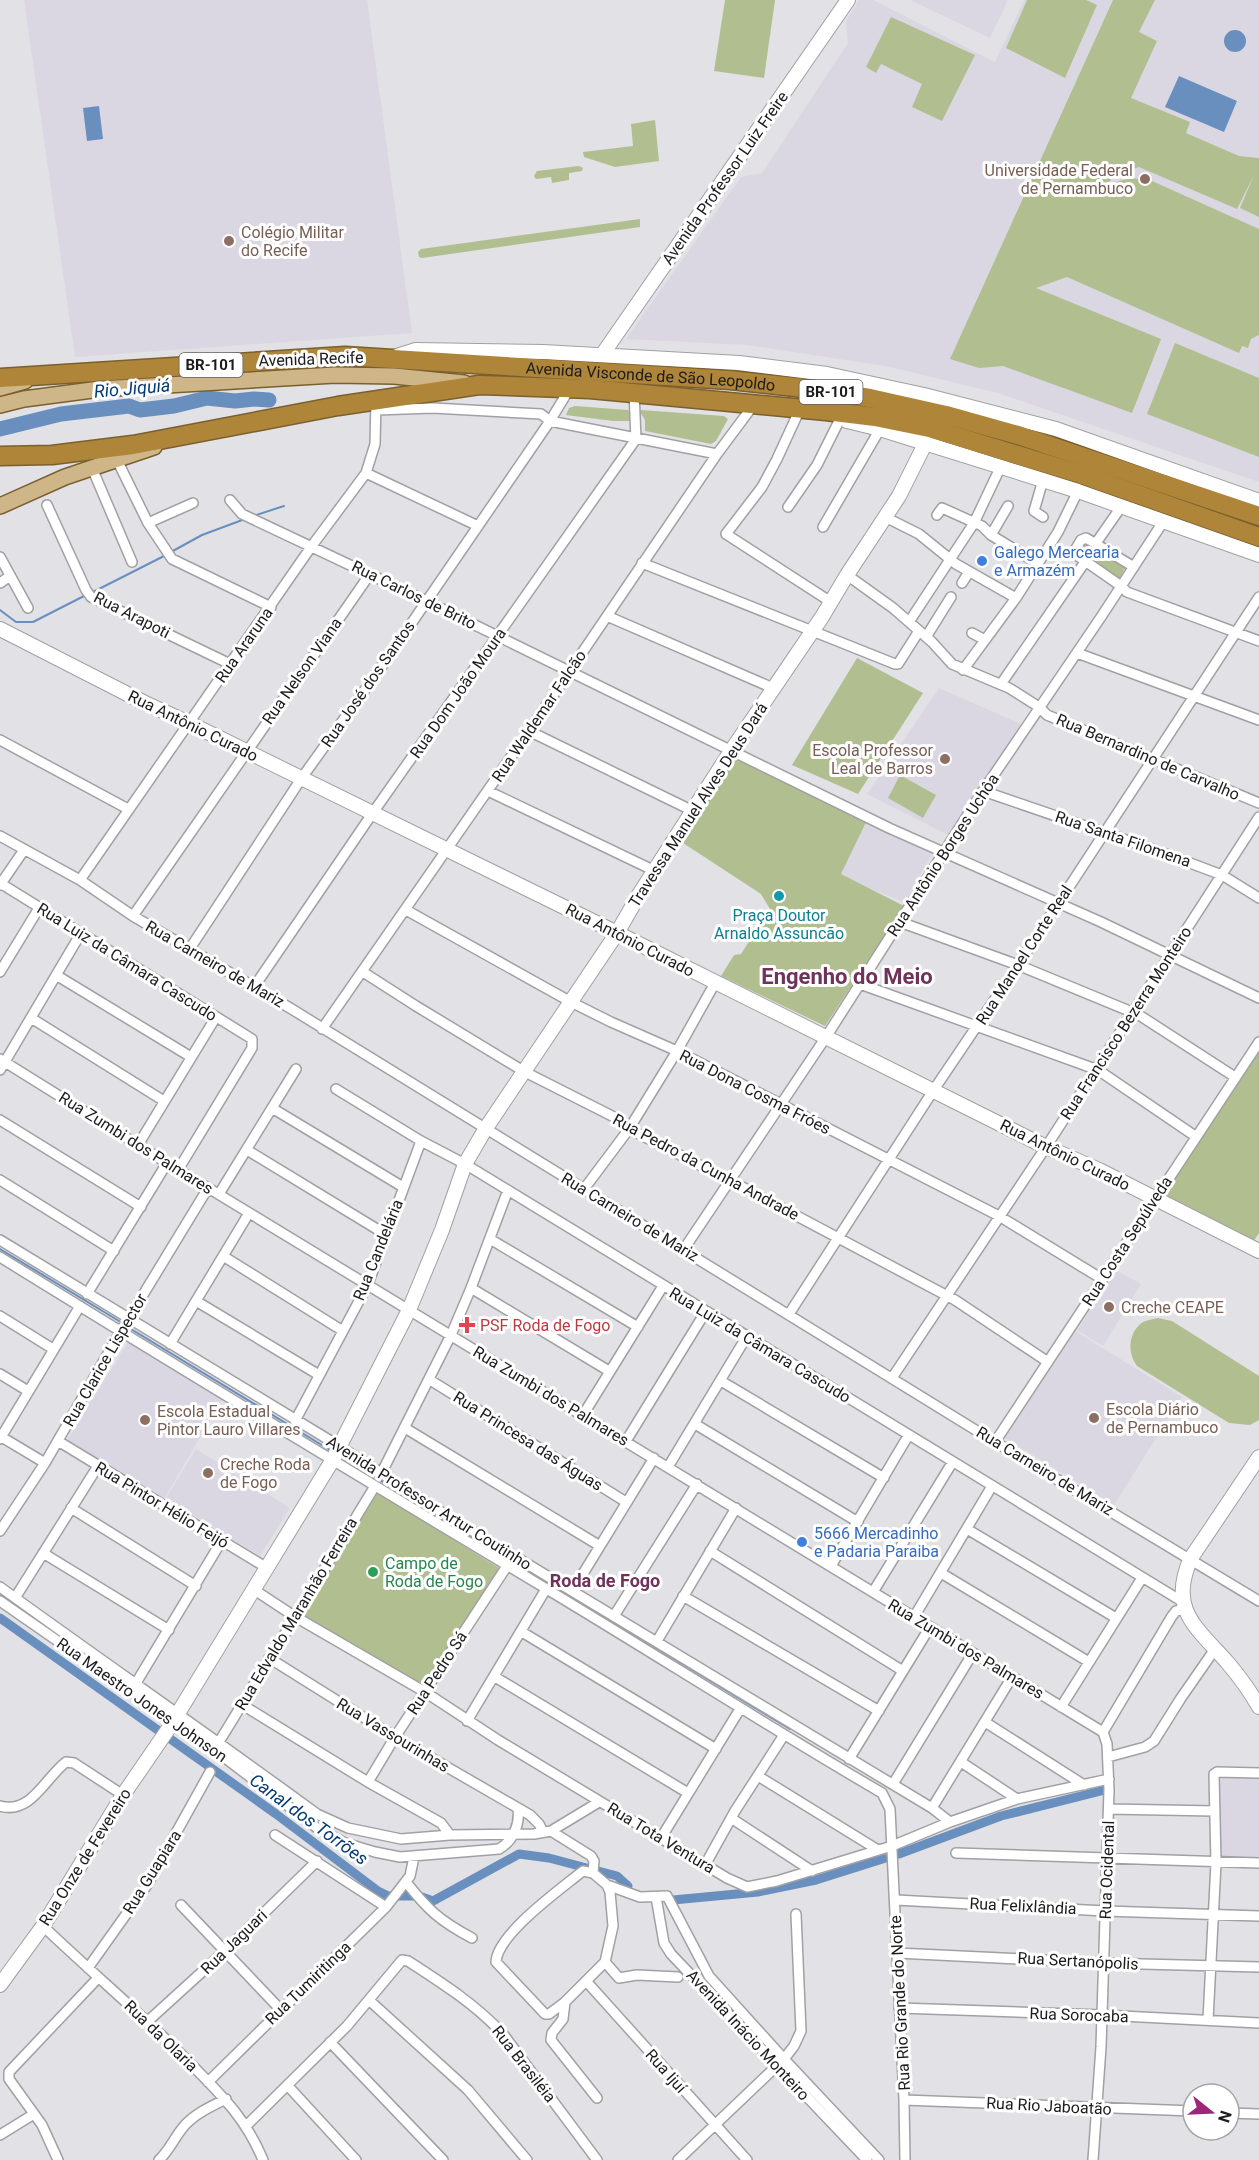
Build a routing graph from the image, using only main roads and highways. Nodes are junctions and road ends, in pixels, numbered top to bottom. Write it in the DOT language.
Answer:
graph roads {
  1 [pos="37,377"];
  2 [pos="0,378"];
  3 [pos="479,385"];
  4 [pos="0,388"];
  5 [pos="0,405"];
  6 [pos="190,435"];
  7 [pos="0,456"];
  8 [pos="0,506"];
  9 [pos="1259,516"];
  10 [pos="1259,537"];
  1 -- 2 [label="highway, BR-101"];
  1 -- 4 [label="main road"];
  1 -- 9 [label="highway, Avenida Visconde de São Leopoldo / BR-101"];
  3 -- 5 [label="main road, Avenida Recife"];
  3 -- 6 [label="highway, Avenida Visconde de São Leopoldo / BR-101"];
  3 -- 10 [label="highway, Avenida Visconde de São Leopoldo / BR-101"];
  6 -- 7 [label="highway, Avenida Visconde de São Leopoldo / BR-101"];
  6 -- 8 [label="main road, Avenida Visconde de São Leopoldo"];
}
